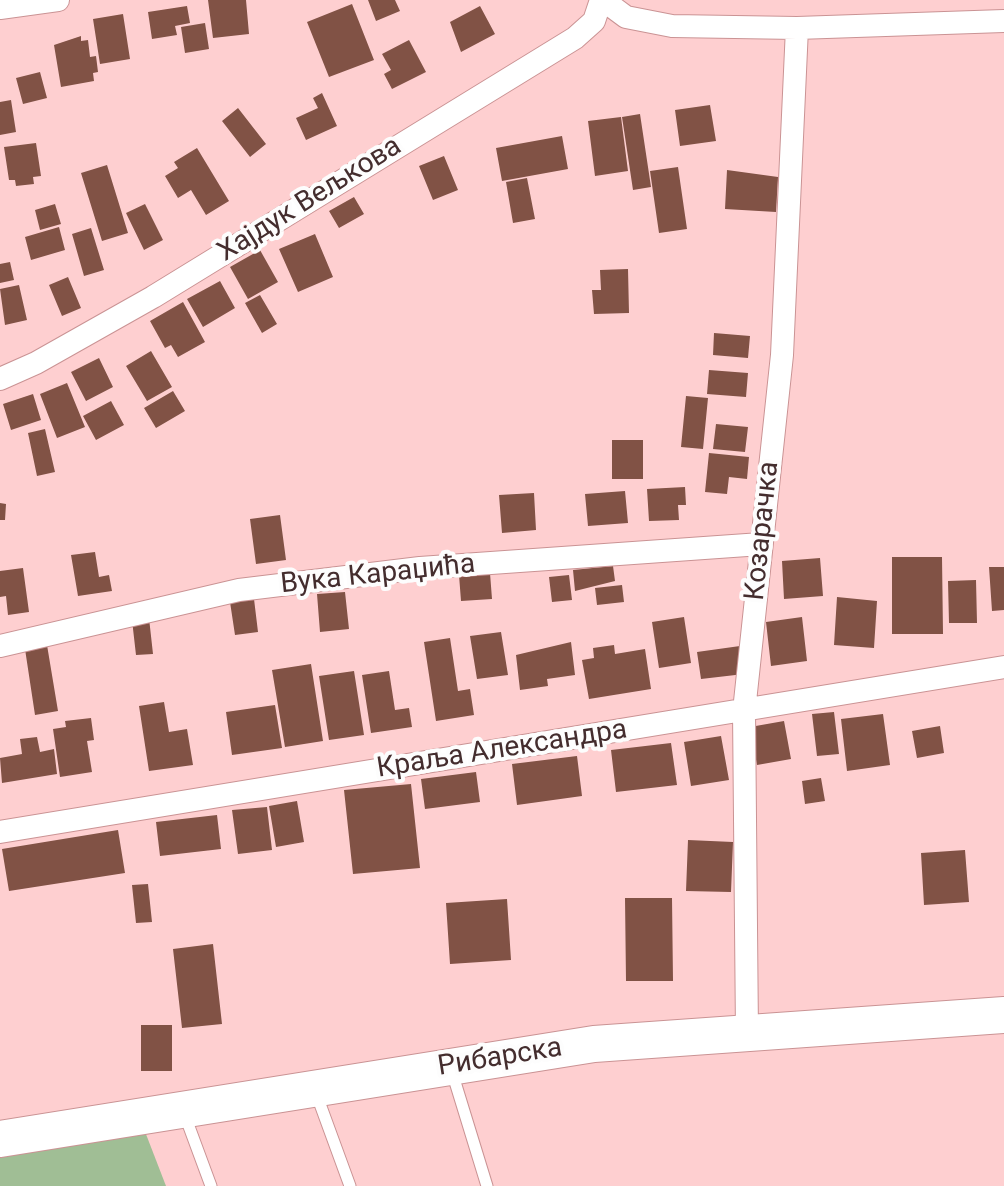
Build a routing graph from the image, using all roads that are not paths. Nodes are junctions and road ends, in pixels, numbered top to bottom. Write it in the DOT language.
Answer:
graph roads {
  1 [pos="58,0"];
  2 [pos="602,0"];
  3 [pos="0,8"];
  4 [pos="1004,21"];
  5 [pos="797,28"];
  6 [pos="0,379"];
  7 [pos="761,544"];
  8 [pos="0,646"];
  9 [pos="1004,667"];
  10 [pos="744,711"];
  11 [pos="0,832"];
  12 [pos="1004,1015"];
  13 [pos="747,1034"];
  14 [pos="450,1065"];
  15 [pos="314,1089"];
  16 [pos="183,1108"];
  17 [pos="0,1139"];
  18 [pos="211,1186"];
  19 [pos="350,1186"];
  20 [pos="487,1186"];
  1 -- 3 [label="street"];
  2 -- 5 [label="street, Хајдук Вељкова"];
  2 -- 6 [label="street, Хајдук Вељкова"];
  4 -- 5 [label="street, Хајдук Вељкова"];
  5 -- 7 [label="street, Козарачка"];
  7 -- 8 [label="street, Вука Караџића"];
  7 -- 10 [label="street, Козарачка"];
  9 -- 10 [label="street, Краља Александра"];
  10 -- 11 [label="street, Краља Александра"];
  10 -- 13 [label="street, Козарачка"];
  12 -- 13 [label="main road, Рибарска"];
  13 -- 14 [label="main road, Рибарска"];
  14 -- 15 [label="main road, Рибарска"];
  14 -- 20 [label="lane"];
  15 -- 16 [label="main road, Рибарска"];
  15 -- 19 [label="lane"];
  16 -- 17 [label="main road, Рибарска"];
  16 -- 18 [label="lane"];
}
